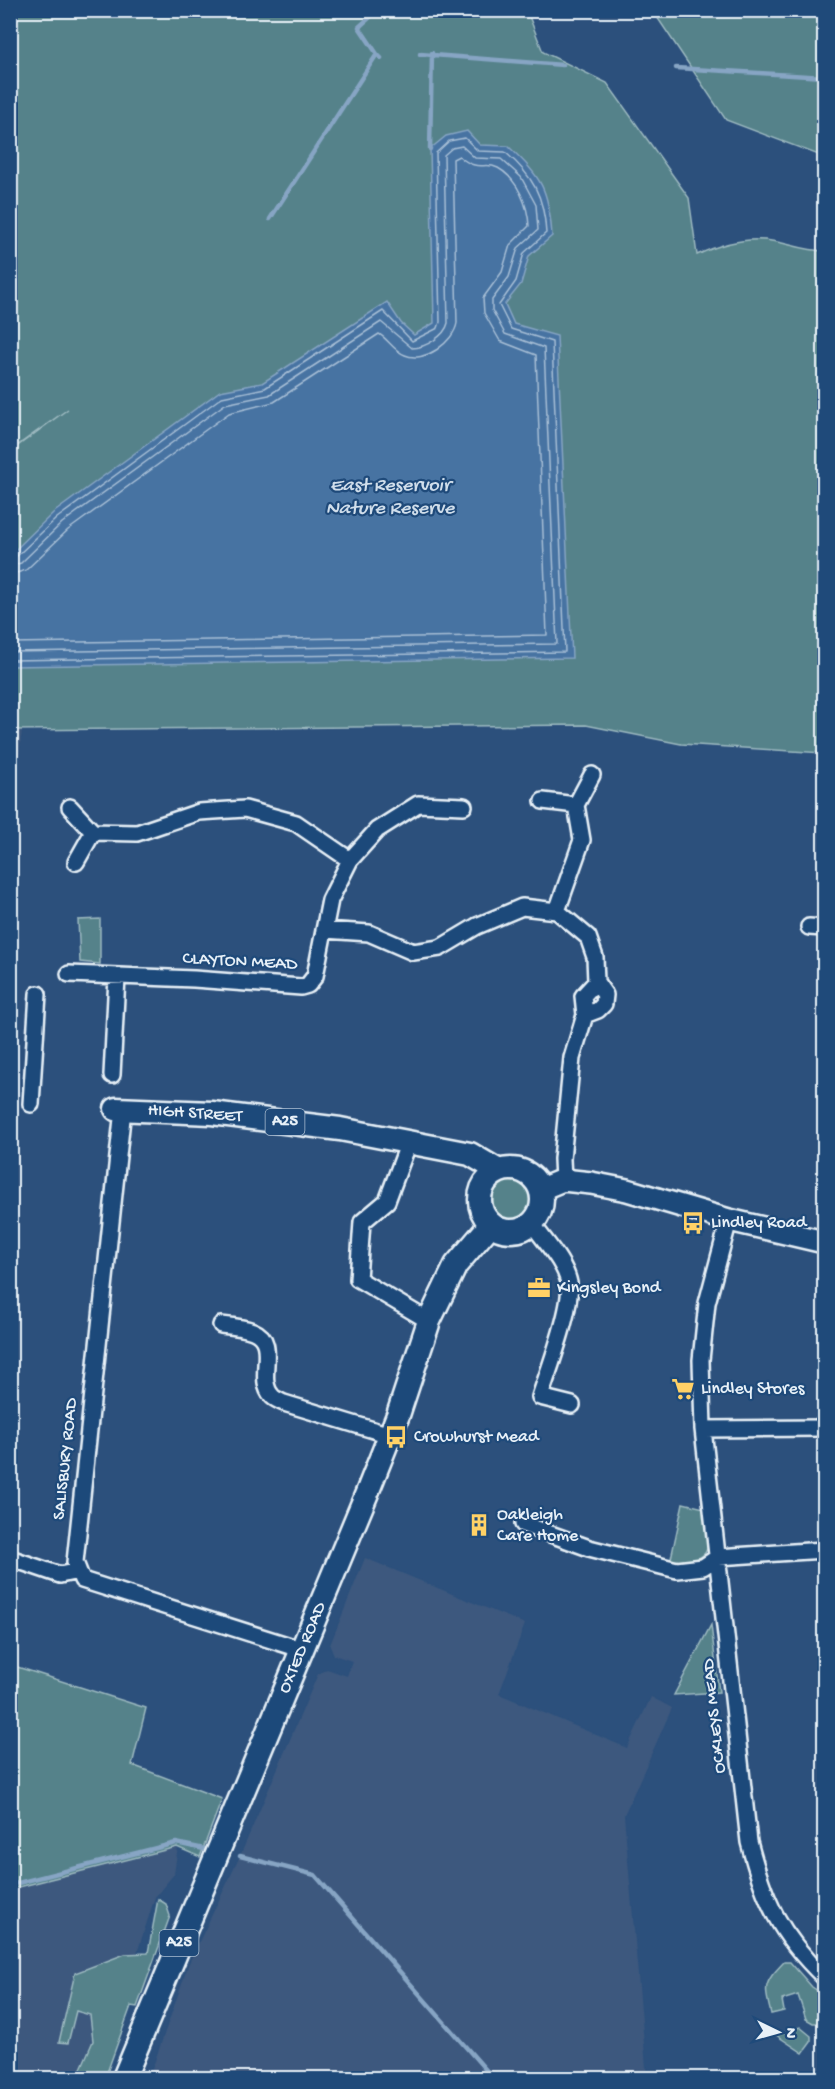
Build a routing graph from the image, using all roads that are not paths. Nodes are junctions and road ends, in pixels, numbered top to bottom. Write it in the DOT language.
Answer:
graph roads {
  1 [pos="592,775"];
  2 [pos="543,801"];
  3 [pos="464,806"];
  4 [pos="576,806"];
  5 [pos="70,807"];
  6 [pos="93,832"];
  7 [pos="350,860"];
  8 [pos="76,862"];
  9 [pos="557,911"];
  10 [pos="808,927"];
  11 [pos="825,928"];
  12 [pos="325,930"];
  13 [pos="69,974"];
  14 [pos="117,977"];
  15 [pos="38,994"];
  16 [pos="112,1075"];
  17 [pos="31,1104"];
  18 [pos="119,1109"];
  19 [pos="409,1142"];
  20 [pos="451,1152"];
  21 [pos="499,1171"];
  22 [pos="563,1180"];
  23 [pos="541,1189"];
  24 [pos="481,1191"];
  25 [pos="729,1220"];
  26 [pos="532,1223"];
  27 [pos="491,1224"];
  28 [pos="825,1242"];
  29 [pos="429,1321"];
  30 [pos="221,1324"];
  31 [pos="572,1405"];
  32 [pos="825,1428"];
  33 [pos="703,1430"];
  34 [pos="390,1435"];
  35 [pos="523,1524"];
  36 [pos="825,1550"];
  37 [pos="718,1557"];
  38 [pos="10,1558"];
  39 [pos="78,1571"];
  40 [pos="303,1650"];
  41 [pos="825,1977"];
  42 [pos="124,2079"];
  1 -- 4 [label="street"];
  2 -- 4 [label="street"];
  3 -- 7 [label="street, CLAYTON MEAD"];
  4 -- 9 [label="street"];
  5 -- 6 [label="street"];
  6 -- 7 [label="street"];
  6 -- 8 [label="street"];
  7 -- 12 [label="street, CLAYTON MEAD"];
  9 -- 12 [label="street"];
  9 -- 22 [label="street"];
  10 -- 11 [label="street"];
  12 -- 14 [label="street, CLAYTON MEAD"];
  13 -- 14 [label="street, CLAYTON MEAD"];
  14 -- 16 [label="street"];
  15 -- 17 [label="street"];
  18 -- 19 [label="main road, HIGH STREET / A25"];
  18 -- 39 [label="street, SALISBURY ROAD"];
  19 -- 20 [label="main road, HIGH STREET / A25"];
  19 -- 29 [label="street"];
  20 -- 21 [label="main road, HIGH STREET / A25"];
  20 -- 24 [label="main road"];
  21 -- 23 [label="main road"];
  21 -- 24 [label="main road"];
  22 -- 23 [label="main road"];
  22 -- 25 [label="main road"];
  23 -- 26 [label="main road"];
  24 -- 27 [label="main road"];
  25 -- 28 [label="main road"];
  25 -- 33 [label="street"];
  26 -- 27 [label="main road"];
  26 -- 31 [label="street"];
  27 -- 29 [label="main road, OXTED ROAD / A25"];
  29 -- 34 [label="main road, OXTED ROAD / A25"];
  30 -- 34 [label="street"];
  32 -- 33 [label="street"];
  33 -- 37 [label="street, OCKLEYS MEAD"];
  34 -- 40 [label="main road, OXTED ROAD / A25"];
  35 -- 37 [label="street"];
  36 -- 37 [label="street"];
  37 -- 41 [label="street, OCKLEYS MEAD"];
  38 -- 39 [label="street"];
  39 -- 40 [label="street"];
  40 -- 42 [label="main road, OXTED ROAD / A25"];
}
